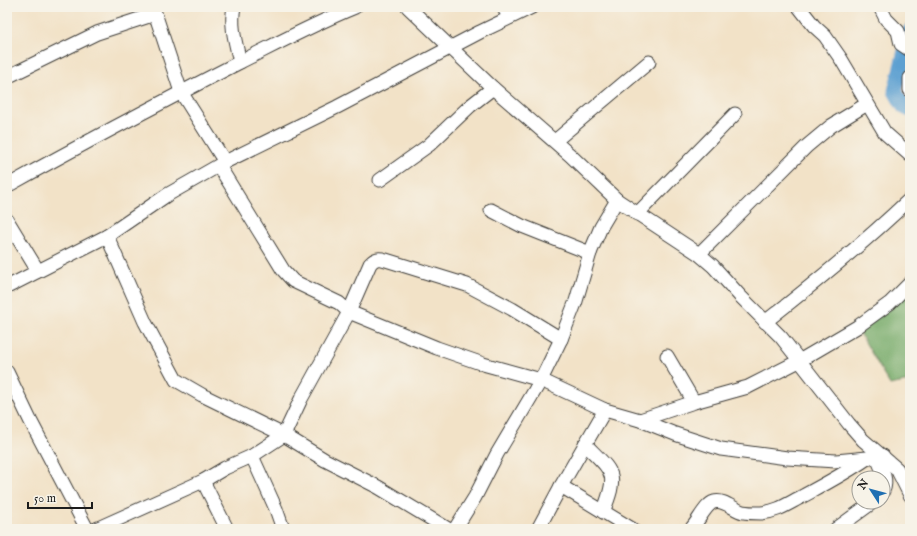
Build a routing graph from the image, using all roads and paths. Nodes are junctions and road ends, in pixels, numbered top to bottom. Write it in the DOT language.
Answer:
graph roads {
  1 [pos="234,7"];
  2 [pos="355,7"];
  3 [pos="408,7"];
  4 [pos="532,7"];
  5 [pos="799,7"];
  6 [pos="880,7"];
  7 [pos="154,11"];
  8 [pos="506,12"];
  9 [pos="449,47"];
  10 [pos="906,48"];
  11 [pos="240,62"];
  12 [pos="649,62"];
  13 [pos="7,77"];
  14 [pos="910,78"];
  15 [pos="493,88"];
  16 [pos="910,90"];
  17 [pos="181,92"];
  18 [pos="867,104"];
  19 [pos="735,114"];
  20 [pos="555,141"];
  21 [pos="910,155"];
  22 [pos="222,164"];
  23 [pos="380,180"];
  24 [pos="7,186"];
  25 [pos="910,199"];
  26 [pos="617,200"];
  27 [pos="491,210"];
  28 [pos="637,214"];
  29 [pos="7,220"];
  30 [pos="107,236"];
  31 [pos="590,253"];
  32 [pos="699,254"];
  33 [pos="38,271"];
  34 [pos="910,283"];
  35 [pos="7,287"];
  36 [pos="349,312"];
  37 [pos="765,322"];
  38 [pos="561,338"];
  39 [pos="667,356"];
  40 [pos="799,361"];
  41 [pos="7,372"];
  42 [pos="541,380"];
  43 [pos="694,402"];
  44 [pos="605,410"];
  45 [pos="640,420"];
  46 [pos="284,435"];
  47 [pos="585,444"];
  48 [pos="252,456"];
  49 [pos="876,457"];
  50 [pos="883,470"];
  51 [pos="203,481"];
  52 [pos="561,486"];
  53 [pos="910,495"];
  54 [pos="862,510"];
  55 [pos="604,512"];
  56 [pos="87,529"];
  57 [pos="96,529"];
  58 [pos="227,529"];
  59 [pos="283,529"];
  60 [pos="448,529"];
  61 [pos="455,529"];
  62 [pos="538,529"];
  63 [pos="632,529"];
  64 [pos="691,529"];
  65 [pos="836,529"];
  1 -- 11 [label="street"];
  2 -- 11 [label="street"];
  3 -- 9 [label="street"];
  4 -- 8 [label="street"];
  5 -- 18 [label="street"];
  6 -- 10 [label="street"];
  7 -- 13 [label="street"];
  7 -- 17 [label="street"];
  8 -- 9 [label="street"];
  9 -- 15 [label="street"];
  9 -- 22 [label="street"];
  11 -- 17 [label="street"];
  12 -- 20 [label="street"];
  14 -- 16 [label="street"];
  15 -- 20 [label="street"];
  15 -- 23 [label="street"];
  17 -- 22 [label="street"];
  17 -- 24 [label="street"];
  18 -- 21 [label="street"];
  18 -- 32 [label="street"];
  19 -- 28 [label="street"];
  20 -- 26 [label="street"];
  22 -- 30 [label="street"];
  22 -- 36 [label="street"];
  25 -- 37 [label="street"];
  26 -- 28 [label="street"];
  26 -- 31 [label="street"];
  27 -- 31 [label="street"];
  28 -- 32 [label="street"];
  29 -- 33 [label="street"];
  30 -- 33 [label="street"];
  30 -- 46 [label="street"];
  31 -- 38 [label="street"];
  32 -- 37 [label="street"];
  33 -- 35 [label="street"];
  34 -- 40 [label="street"];
  36 -- 38 [label="street"];
  36 -- 42 [label="street"];
  36 -- 46 [label="street"];
  37 -- 40 [label="street"];
  38 -- 42 [label="street"];
  39 -- 43 [label="street"];
  40 -- 43 [label="street"];
  40 -- 49 [label="street"];
  41 -- 56 [label="street"];
  42 -- 44 [label="street"];
  42 -- 61 [label="street"];
  43 -- 45 [label="street"];
  44 -- 45 [label="street"];
  44 -- 47 [label="street"];
  45 -- 49 [label="street"];
  46 -- 48 [label="street"];
  46 -- 60 [label="street"];
  47 -- 52 [label="street"];
  47 -- 55 [label="street"];
  48 -- 51 [label="street"];
  48 -- 59 [label="street"];
  49 -- 50 [label="street"];
  49 -- 53 [label="street"];
  49 -- 64 [label="street"];
  51 -- 57 [label="street"];
  51 -- 58 [label="street"];
  52 -- 55 [label="street"];
  52 -- 62 [label="street"];
  54 -- 65 [label="street"];
  55 -- 63 [label="street"];
}
